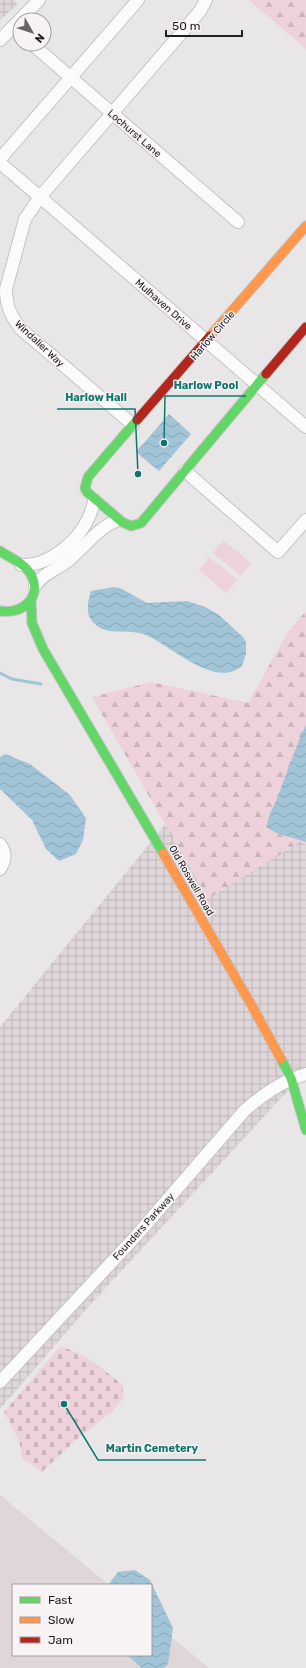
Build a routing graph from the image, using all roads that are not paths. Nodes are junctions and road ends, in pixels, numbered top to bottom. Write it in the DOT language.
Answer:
graph roads {
  1 [pos="39,0"];
  2 [pos="138,0"];
  3 [pos="206,0"];
  4 [pos="30,12"];
  5 [pos="12,33"];
  6 [pos="0,40"];
  7 [pos="41,52"];
  8 [pos="70,77"];
  9 [pos="112,113"];
  10 [pos="0,159"];
  11 [pos="0,163"];
  12 [pos="40,197"];
  13 [pos="238,222"];
  14 [pos="306,226"];
  15 [pos="306,327"];
  16 [pos="206,341"];
  17 [pos="257,385"];
  18 [pos="133,425"];
  19 [pos="306,427"];
  20 [pos="185,471"];
  21 [pos="94,500"];
  22 [pos="118,520"];
  23 [pos="306,520"];
  24 [pos="0,551"];
  25 [pos="0,563"];
  26 [pos="19,564"];
  27 [pos="34,586"];
  28 [pos="31,601"];
  29 [pos="1,612"];
  30 [pos="15,622"];
  31 [pos="27,632"];
  32 [pos="43,649"];
  33 [pos="0,844"];
  34 [pos="0,869"];
  35 [pos="306,1074"];
  36 [pos="292,1078"];
  37 [pos="306,1130"];
  38 [pos="0,1382"];
  1 -- 4 [label="street"];
  2 -- 8 [label="street"];
  3 -- 9 [label="street, Windalier Way"];
  5 -- 6 [label="street"];
  7 -- 8 [label="street, Lochurst Lane"];
  8 -- 9 [label="street, Lochurst Lane"];
  8 -- 10 [label="street"];
  9 -- 12 [label="street, Windalier Way"];
  9 -- 13 [label="street, Lochurst Lane"];
  11 -- 12 [label="street"];
  12 -- 16 [label="street, Mulhaven Drive"];
  12 -- 18 [label="street, Windalier Way"];
  14 -- 16 [label="street, Harlow Circle"];
  15 -- 17 [label="street, Harlow Circle"];
  16 -- 17 [label="street, Mulhaven Drive"];
  16 -- 18 [label="street, Harlow Circle"];
  17 -- 19 [label="street, Mulhaven Drive"];
  17 -- 20 [label="street, Harlow Circle"];
  18 -- 21 [label="street, Harlow Circle"];
  20 -- 22 [label="street, Harlow Circle"];
  20 -- 23 [label="street"];
  21 -- 22 [label="street, Harlow Circle"];
  21 -- 26 [label="street"];
  22 -- 27 [label="street"];
  24 -- 26 [label="street"];
  25 -- 26 [label="street"];
  26 -- 27 [label="street"];
  27 -- 28 [label="street, Old Roswell Road"];
  28 -- 29 [label="street"];
  28 -- 32 [label="street, Old Roswell Road"];
  29 -- 30 [label="street"];
  31 -- 32 [label="street, Old Roswell Road"];
  32 -- 36 [label="street, Old Roswell Road"];
  33 -- 34 [label="street"];
  35 -- 36 [label="street, Founders Parkway"];
  36 -- 37 [label="street, Old Roswell Road"];
  36 -- 38 [label="street, Founders Parkway"];
}
